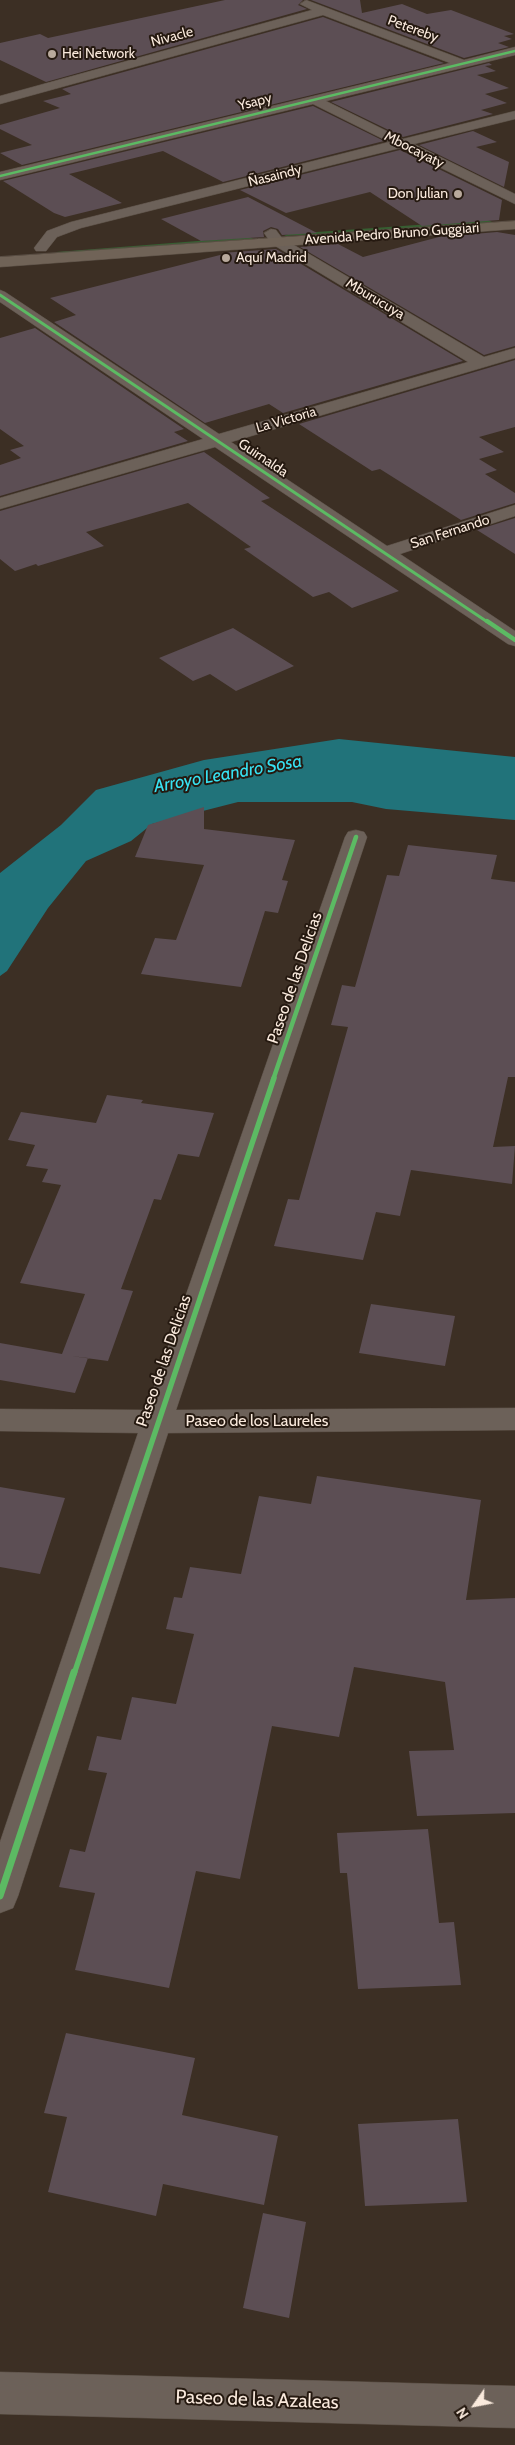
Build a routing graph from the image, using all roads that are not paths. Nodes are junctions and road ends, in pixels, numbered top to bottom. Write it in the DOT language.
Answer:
graph roads {
  1 [pos="295,0"];
  2 [pos="323,11"];
  3 [pos="515,51"];
  4 [pos="464,64"];
  5 [pos="313,99"];
  6 [pos="0,100"];
  7 [pos="515,115"];
  8 [pos="403,144"];
  9 [pos="0,176"];
  10 [pos="515,200"];
  11 [pos="515,214"];
  12 [pos="515,225"];
  13 [pos="274,237"];
  14 [pos="41,248"];
  15 [pos="0,250"];
  16 [pos="0,262"];
  17 [pos="0,295"];
  18 [pos="515,353"];
  19 [pos="482,363"];
  20 [pos="217,441"];
  21 [pos="0,504"];
  22 [pos="515,510"];
  23 [pos="385,553"];
  24 [pos="515,640"];
  25 [pos="356,837"];
  26 [pos="515,1419"];
  27 [pos="0,1420"];
  28 [pos="157,1422"];
  29 [pos="0,1896"];
  30 [pos="0,2393"];
  31 [pos="515,2408"];
  1 -- 2 [label="street, Petereby"];
  2 -- 4 [label="street, Petereby"];
  2 -- 6 [label="street, Nivacle"];
  3 -- 4 [label="street, Ysapy"];
  4 -- 5 [label="street, Ysapy"];
  5 -- 8 [label="street, Mbocayaty"];
  5 -- 9 [label="street, Ysapy"];
  7 -- 8 [label="street, Ñasaindy"];
  8 -- 10 [label="street, Mbocayaty"];
  8 -- 14 [label="street, Ñasaindy"];
  11 -- 13 [label="main road, Avenida Pedro Bruno Guggiari"];
  12 -- 13 [label="main road, Avenida Pedro Bruno Guggiari"];
  13 -- 14 [label="main road, Avenida Pedro Bruno Guggiari"];
  13 -- 16 [label="main road, Avenida Pedro Bruno Guggiari"];
  13 -- 19 [label="street, Mburucuya"];
  14 -- 15 [label="main road, Avenida Pedro Bruno Guggiari"];
  17 -- 20 [label="street, Guirnalda"];
  18 -- 19 [label="street, La Victoria"];
  19 -- 20 [label="street, La Victoria"];
  20 -- 21 [label="street, La Victoria"];
  20 -- 23 [label="street, Guirnalda"];
  22 -- 23 [label="street, San Fernando"];
  23 -- 24 [label="street, Guirnalda"];
  25 -- 28 [label="street, Paseo de las Delicias"];
  26 -- 28 [label="street, Paseo de los Laureles"];
  27 -- 28 [label="street, Paseo de los Laureles"];
  28 -- 29 [label="street, Paseo de las Delicias"];
  30 -- 31 [label="street, Paseo de las Azaleas"];
}
